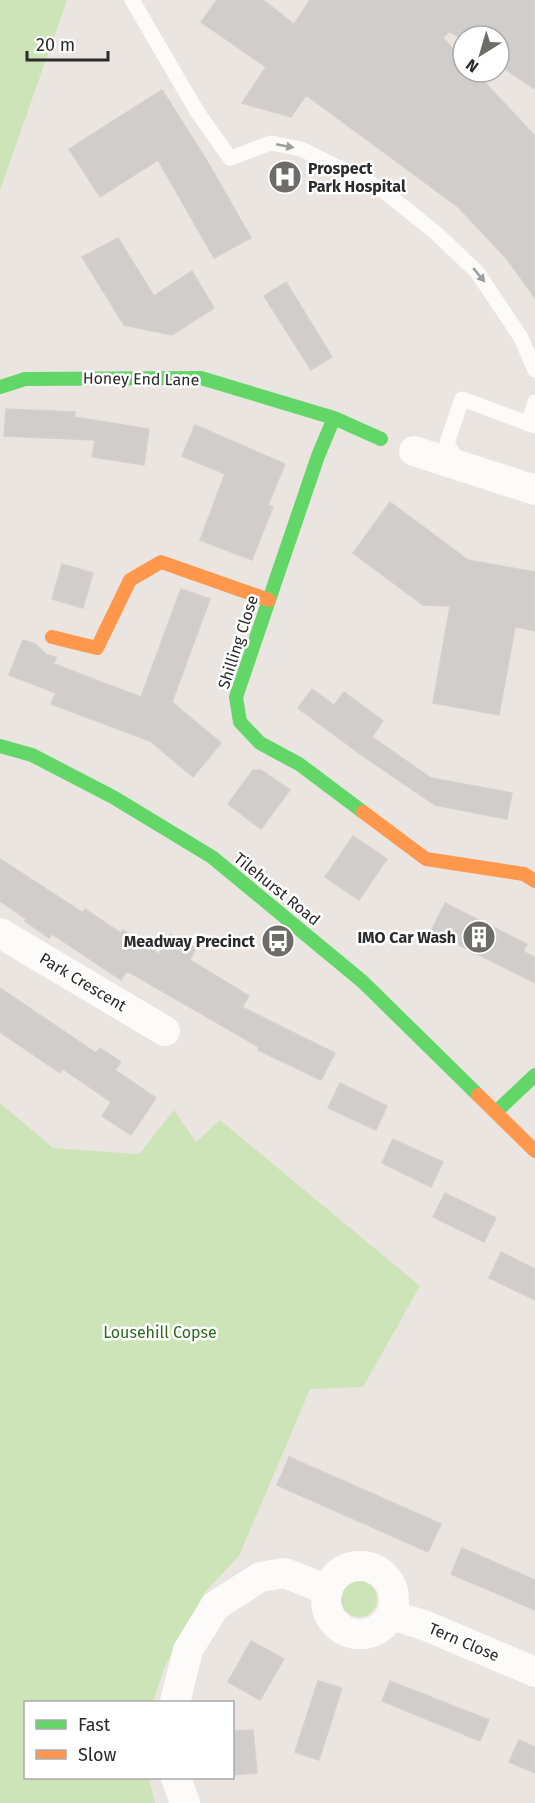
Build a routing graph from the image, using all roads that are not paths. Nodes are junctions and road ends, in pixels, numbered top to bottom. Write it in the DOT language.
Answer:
graph roads {
  1 [pos="132,0"];
  2 [pos="535,370"];
  3 [pos="0,387"];
  4 [pos="535,402"];
  5 [pos="334,418"];
  6 [pos="532,425"];
  7 [pos="381,439"];
  8 [pos="414,451"];
  9 [pos="459,464"];
  10 [pos="535,490"];
  11 [pos="269,600"];
  12 [pos="52,637"];
  13 [pos="0,746"];
  14 [pos="535,881"];
  15 [pos="0,933"];
  16 [pos="165,1031"];
  17 [pos="535,1075"];
  18 [pos="496,1112"];
  19 [pos="535,1151"];
  20 [pos="328,1590"];
  21 [pos="391,1615"];
  22 [pos="535,1672"];
  23 [pos="175,1701"];
  24 [pos="176,1779"];
  25 [pos="185,1803"];
  1 -- 2 [label="lane, one-way"];
  3 -- 5 [label="street, Honey End Lane"];
  4 -- 6 [label="lane"];
  5 -- 7 [label="street, Honey End Lane"];
  5 -- 11 [label="street, Shilling Close"];
  6 -- 9 [label="lane"];
  8 -- 9 [label="street"];
  9 -- 10 [label="street"];
  11 -- 12 [label="street"];
  11 -- 14 [label="street, Shilling Close"];
  13 -- 18 [label="street, Tilehurst Road"];
  15 -- 16 [label="street, Park Crescent"];
  17 -- 18 [label="street"];
  18 -- 19 [label="street, Tilehurst Road"];
  20 -- 21 [label="street"];
  20 -- 21 [label="street"];
  20 -- 23 [label="street"];
  21 -- 22 [label="street, Tern Close"];
  24 -- 25 [label="street"];
}
